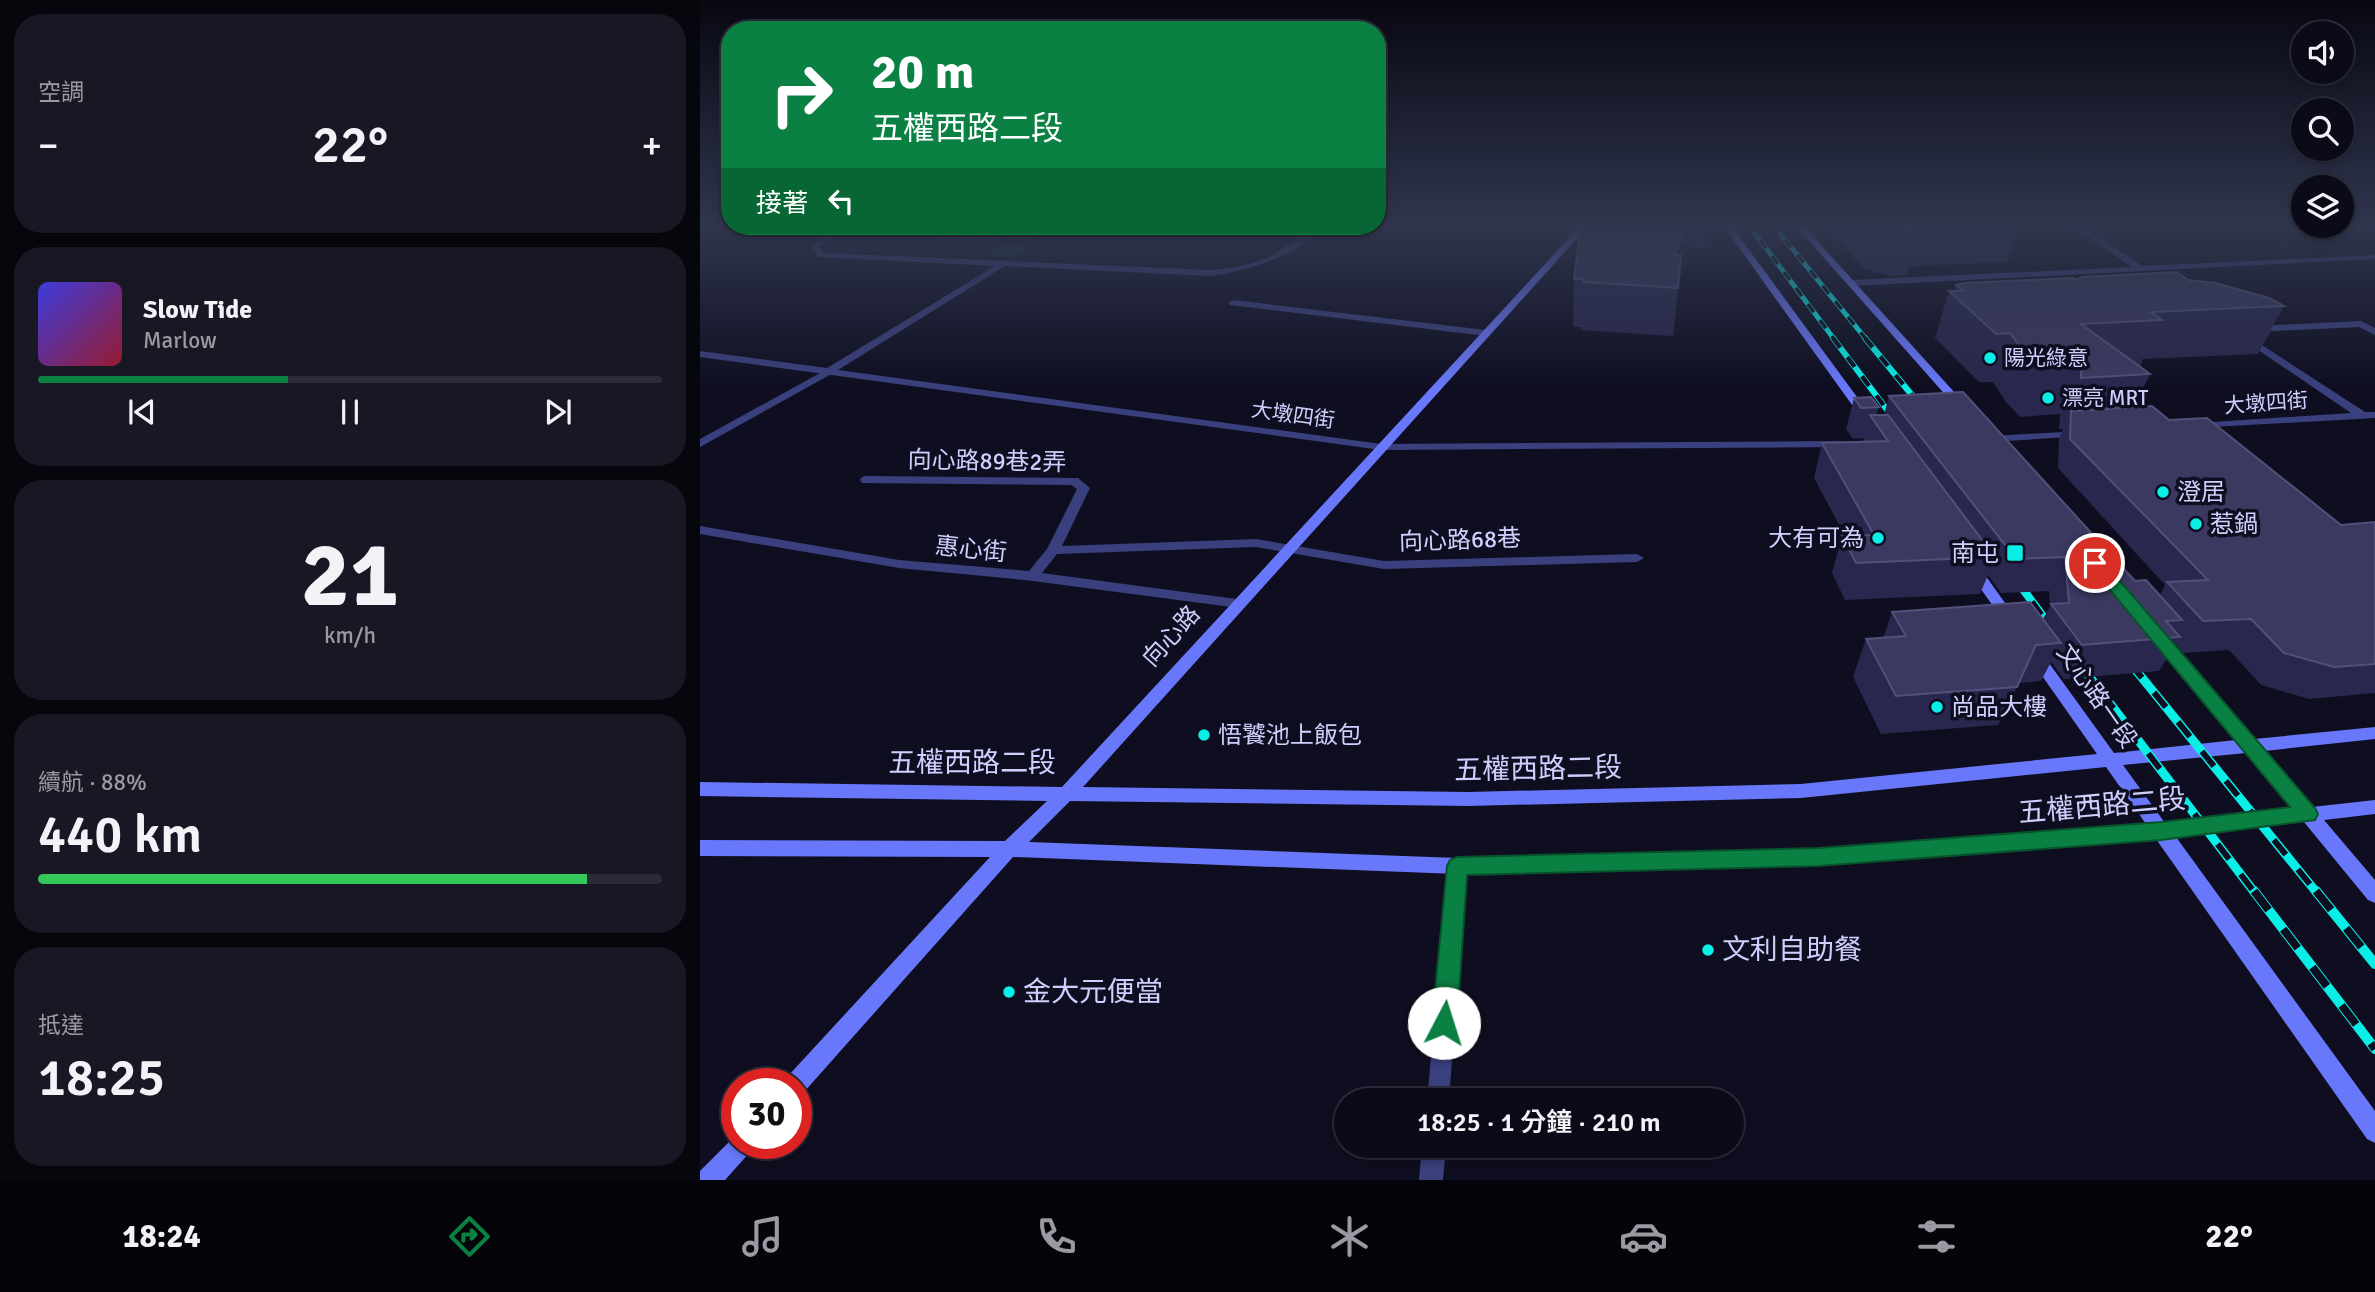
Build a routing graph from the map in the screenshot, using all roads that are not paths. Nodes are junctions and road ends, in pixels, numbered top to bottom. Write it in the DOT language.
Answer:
graph roads {
  1 [pos="979,279"];
  2 [pos="1535,279"];
  3 [pos="1766,279"];
  4 [pos="1847,279"];
  5 [pos="1927,279"];
  6 [pos="2011,279"];
  7 [pos="1851,283"];
  8 [pos="2017,284"];
  9 [pos="1233,303"];
  10 [pos="2375,332"];
  11 [pos="1486,333"];
  12 [pos="700,354"];
  13 [pos="831,370"];
  14 [pos="2369,415"];
  15 [pos="1869,422"];
  16 [pos="2184,427"];
  17 [pos="2087,433"];
  18 [pos="1986,435"];
  19 [pos="700,444"];
  20 [pos="1857,444"];
  21 [pos="1381,447"];
  22 [pos="866,480"];
  23 [pos="700,530"];
  24 [pos="1052,550"];
  25 [pos="1286,550"];
  26 [pos="1964,554"];
  27 [pos="1637,558"];
  28 [pos="1031,578"];
  29 [pos="1239,603"];
  30 [pos="2148,625"];
  31 [pos="2375,733"];
  32 [pos="2251,747"];
  33 [pos="2110,761"];
  34 [pos="700,789"];
  35 [pos="1068,792"];
  36 [pos="2375,807"];
  37 [pos="2307,814"];
  38 [pos="2161,831"];
  39 [pos="700,848"];
  40 [pos="1009,849"];
  41 [pos="1457,866"];
  42 [pos="2375,894"];
  43 [pos="811,1068"];
  44 [pos="1439,1088"];
  45 [pos="2375,1131"];
  46 [pos="1433,1158"];
  47 [pos="728,1159"];
  48 [pos="709,1180"];
  49 [pos="1432,1180"];
  1 -- 13 [label="street"];
  2 -- 11 [label="main road, 向心路"];
  3 -- 15 [label="main road"];
  4 -- 7 [label="main road"];
  5 -- 7 [label="street"];
  6 -- 8 [label="street"];
  7 -- 18 [label="main road"];
  9 -- 11 [label="street"];
  10 -- 14 [label="street"];
  11 -- 21 [label="main road, 向心路"];
  12 -- 13 [label="street, 大墩四街"];
  13 -- 19 [label="street"];
  13 -- 21 [label="street, 大墩四街"];
  14 -- 16 [label="street, 大墩四街"];
  17 -- 18 [label="street"];
  20 -- 21 [label="street, 大墩四街"];
  21 -- 25 [label="main road, 向心路"];
  22 -- 24 [label="street, 向心路89巷2弄"];
  23 -- 28 [label="street, 惠心街"];
  24 -- 25 [label="street"];
  24 -- 28 [label="street, 向心路89巷2弄"];
  25 -- 27 [label="street, 向心路68巷"];
  25 -- 29 [label="main road, 向心路"];
  26 -- 33 [label="main road, 文心路一段"];
  28 -- 29 [label="street, 惠心街"];
  29 -- 35 [label="main road, 向心路"];
  30 -- 32 [label="main road"];
  31 -- 32 [label="main road, 五權西路二段"];
  32 -- 33 [label="main road, 五權西路二段"];
  32 -- 37 [label="main road"];
  33 -- 35 [label="main road, 五權西路二段"];
  33 -- 38 [label="main road, 文心路一段"];
  34 -- 35 [label="main road, 五權西路二段"];
  35 -- 40 [label="main road, 向心路"];
  36 -- 37 [label="main road, 五權西路二段"];
  37 -- 38 [label="main road, 五權西路二段"];
  37 -- 42 [label="main road"];
  38 -- 41 [label="main road, 五權西路二段"];
  38 -- 45 [label="main road, 文心路一段"];
  39 -- 40 [label="main road, 五權西路二段"];
  40 -- 41 [label="main road, 五權西路二段"];
  40 -- 43 [label="main road, 向心路"];
  41 -- 44 [label="street"];
  46 -- 49 [label="street"];
  47 -- 48 [label="main road"];
}
